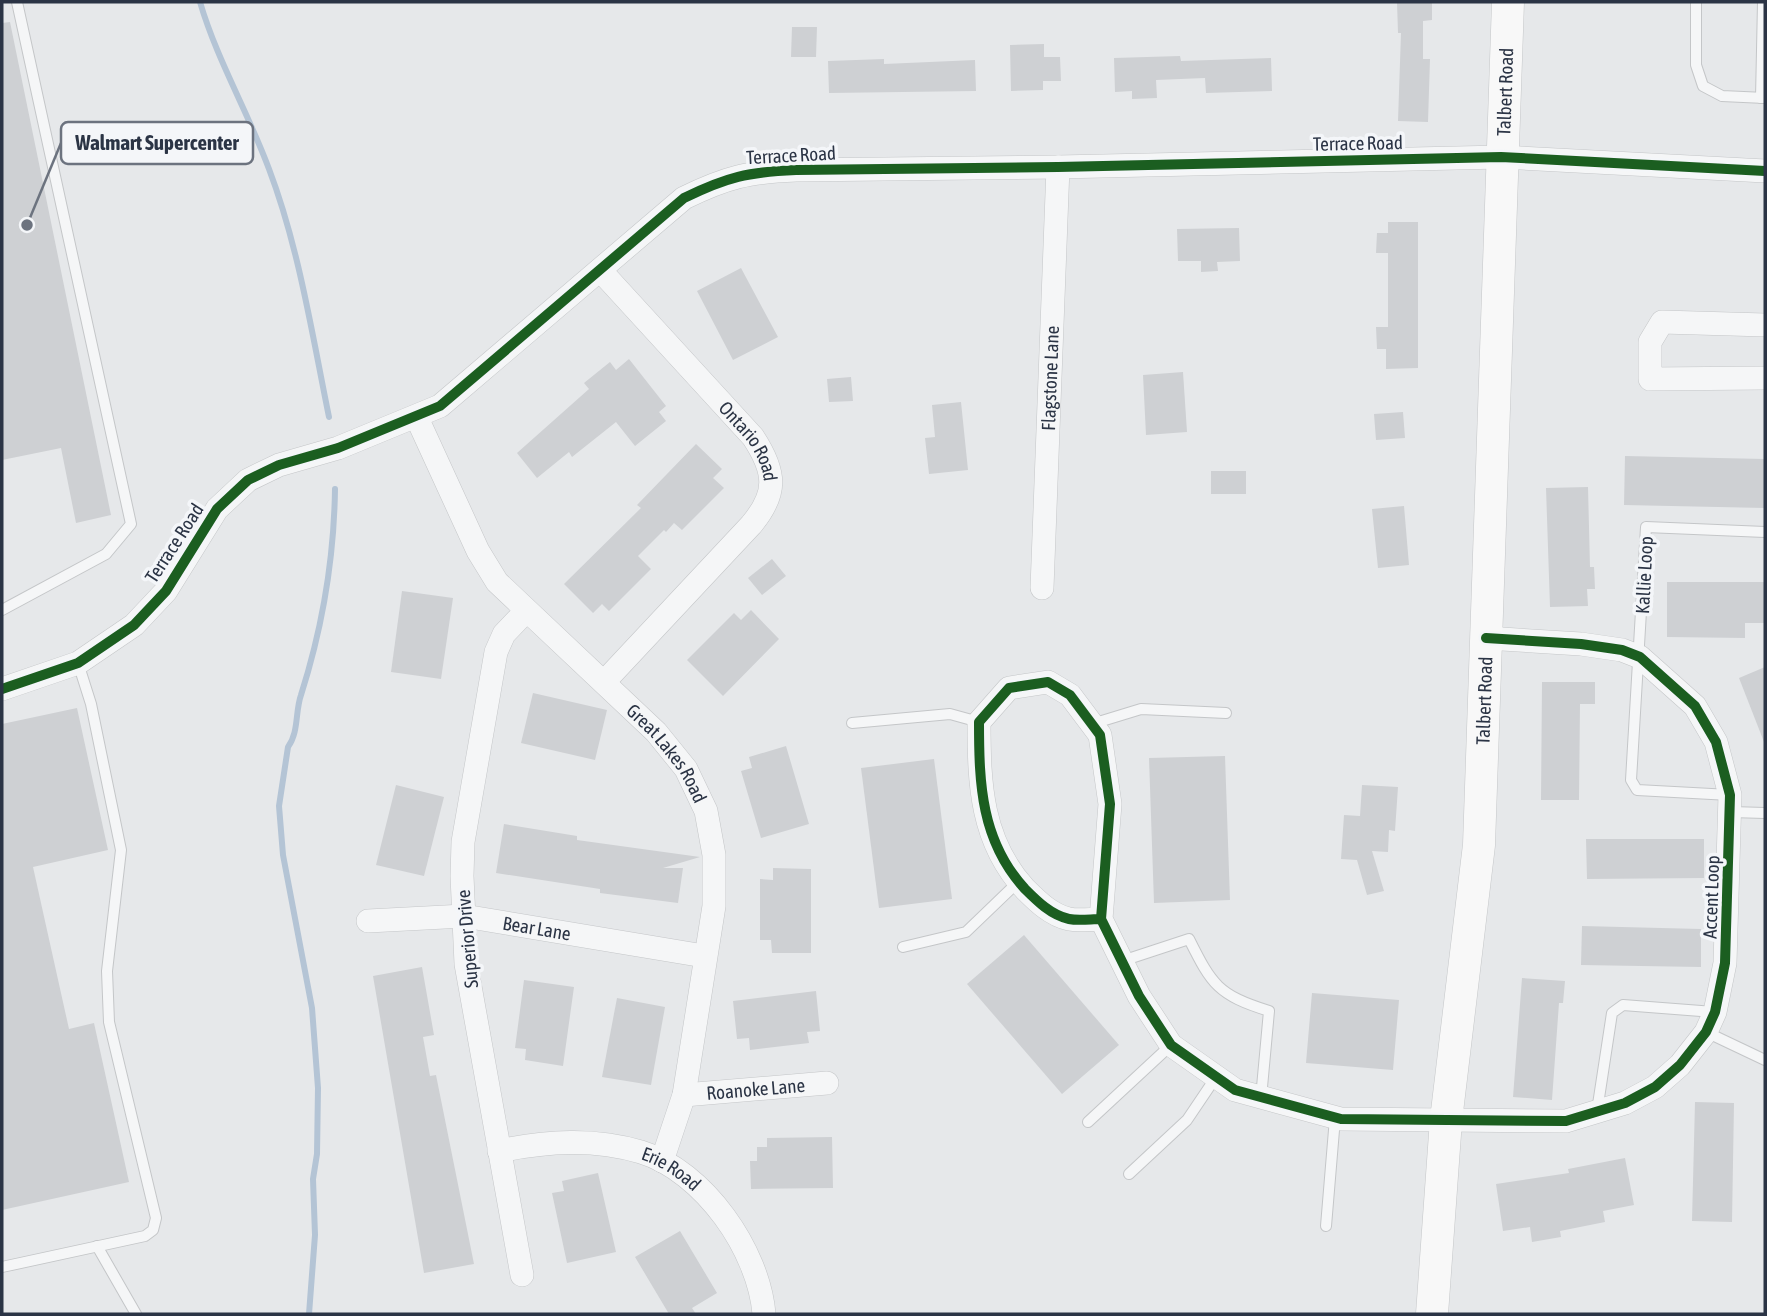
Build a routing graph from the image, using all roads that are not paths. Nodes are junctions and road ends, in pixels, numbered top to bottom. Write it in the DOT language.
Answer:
graph roads {
  1 [pos="17,2"];
  2 [pos="1507,2"];
  3 [pos="1696,2"];
  4 [pos="1763,2"];
  5 [pos="1763,98"];
  6 [pos="1501,157"];
  7 [pos="1058,167"];
  8 [pos="1765,171"];
  9 [pos="600,270"];
  10 [pos="1765,325"];
  11 [pos="1765,379"];
  12 [pos="417,418"];
  13 [pos="1765,532"];
  14 [pos="1042,588"];
  15 [pos="2,610"];
  16 [pos="526,611"];
  17 [pos="1486,638"];
  18 [pos="1640,657"];
  19 [pos="78,663"];
  20 [pos="604,682"];
  21 [pos="2,689"];
  22 [pos="1226,713"];
  23 [pos="979,722"];
  24 [pos="852,723"];
  25 [pos="1092,724"];
  26 [pos="1731,804"];
  27 [pos="1765,813"];
  28 [pos="1018,881"];
  29 [pos="464,916"];
  30 [pos="1101,919"];
  31 [pos="368,921"];
  32 [pos="903,947"];
  33 [pos="704,956"];
  34 [pos="1122,961"];
  35 [pos="1710,1022"];
  36 [pos="1171,1045"];
  37 [pos="1765,1060"];
  38 [pos="1216,1077"];
  39 [pos="827,1083"];
  40 [pos="684,1095"];
  41 [pos="1261,1098"];
  42 [pos="1597,1114"];
  43 [pos="1335,1118"];
  44 [pos="1446,1120"];
  45 [pos="1088,1122"];
  46 [pos="499,1151"];
  47 [pos="662,1161"];
  48 [pos="1129,1174"];
  49 [pos="1326,1227"];
  50 [pos="97,1246"];
  51 [pos="2,1267"];
  52 [pos="522,1275"];
  53 [pos="136,1314"];
  54 [pos="764,1314"];
  55 [pos="1432,1314"];
  1 -- 15 [label="lane"];
  2 -- 6 [label="street, Talbert Road"];
  3 -- 5 [label="lane"];
  4 -- 5 [label="lane"];
  6 -- 7 [label="street, Terrace Road"];
  6 -- 8 [label="street, Terrace Road"];
  6 -- 17 [label="street, Talbert Road"];
  7 -- 9 [label="street, Terrace Road"];
  7 -- 14 [label="street, Flagstone Lane"];
  9 -- 12 [label="street, Terrace Road"];
  9 -- 20 [label="street, Ontario Road"];
  10 -- 11 [label="street"];
  12 -- 16 [label="street, Great Lakes Road"];
  12 -- 19 [label="street, Terrace Road"];
  13 -- 18 [label="lane, Kallie Loop"];
  16 -- 20 [label="street, Great Lakes Road"];
  16 -- 29 [label="street, Superior Drive"];
  17 -- 18 [label="street, Accent Loop"];
  17 -- 44 [label="street, Talbert Road"];
  18 -- 26 [label="street, Accent Loop"];
  18 -- 26 [label="lane"];
  19 -- 21 [label="street, Terrace Road"];
  19 -- 50 [label="lane"];
  20 -- 33 [label="street, Great Lakes Road"];
  22 -- 25 [label="lane"];
  23 -- 24 [label="lane"];
  23 -- 25 [label="street"];
  23 -- 28 [label="street"];
  25 -- 30 [label="street"];
  26 -- 27 [label="lane"];
  26 -- 35 [label="street, Accent Loop"];
  28 -- 30 [label="street"];
  28 -- 32 [label="lane"];
  29 -- 31 [label="street, Bear Lane"];
  29 -- 33 [label="street, Bear Lane"];
  29 -- 46 [label="street, Superior Drive"];
  30 -- 34 [label="street"];
  33 -- 40 [label="street, Great Lakes Road"];
  34 -- 36 [label="street"];
  34 -- 41 [label="lane"];
  35 -- 37 [label="lane"];
  35 -- 42 [label="street, Accent Loop"];
  35 -- 42 [label="lane"];
  36 -- 38 [label="street, Accent Loop"];
  36 -- 45 [label="lane"];
  38 -- 41 [label="street, Accent Loop"];
  38 -- 48 [label="lane"];
  39 -- 40 [label="street, Roanoke Lane"];
  40 -- 47 [label="street, Great Lakes Road"];
  41 -- 43 [label="street, Accent Loop"];
  42 -- 44 [label="street, Accent Loop"];
  43 -- 44 [label="street, Accent Loop"];
  43 -- 49 [label="lane"];
  44 -- 55 [label="street, Talbert Road"];
  46 -- 47 [label="street, Erie Road"];
  46 -- 52 [label="street, Superior Drive"];
  47 -- 54 [label="street, Erie Road"];
  50 -- 51 [label="lane"];
  50 -- 53 [label="lane"];
}
